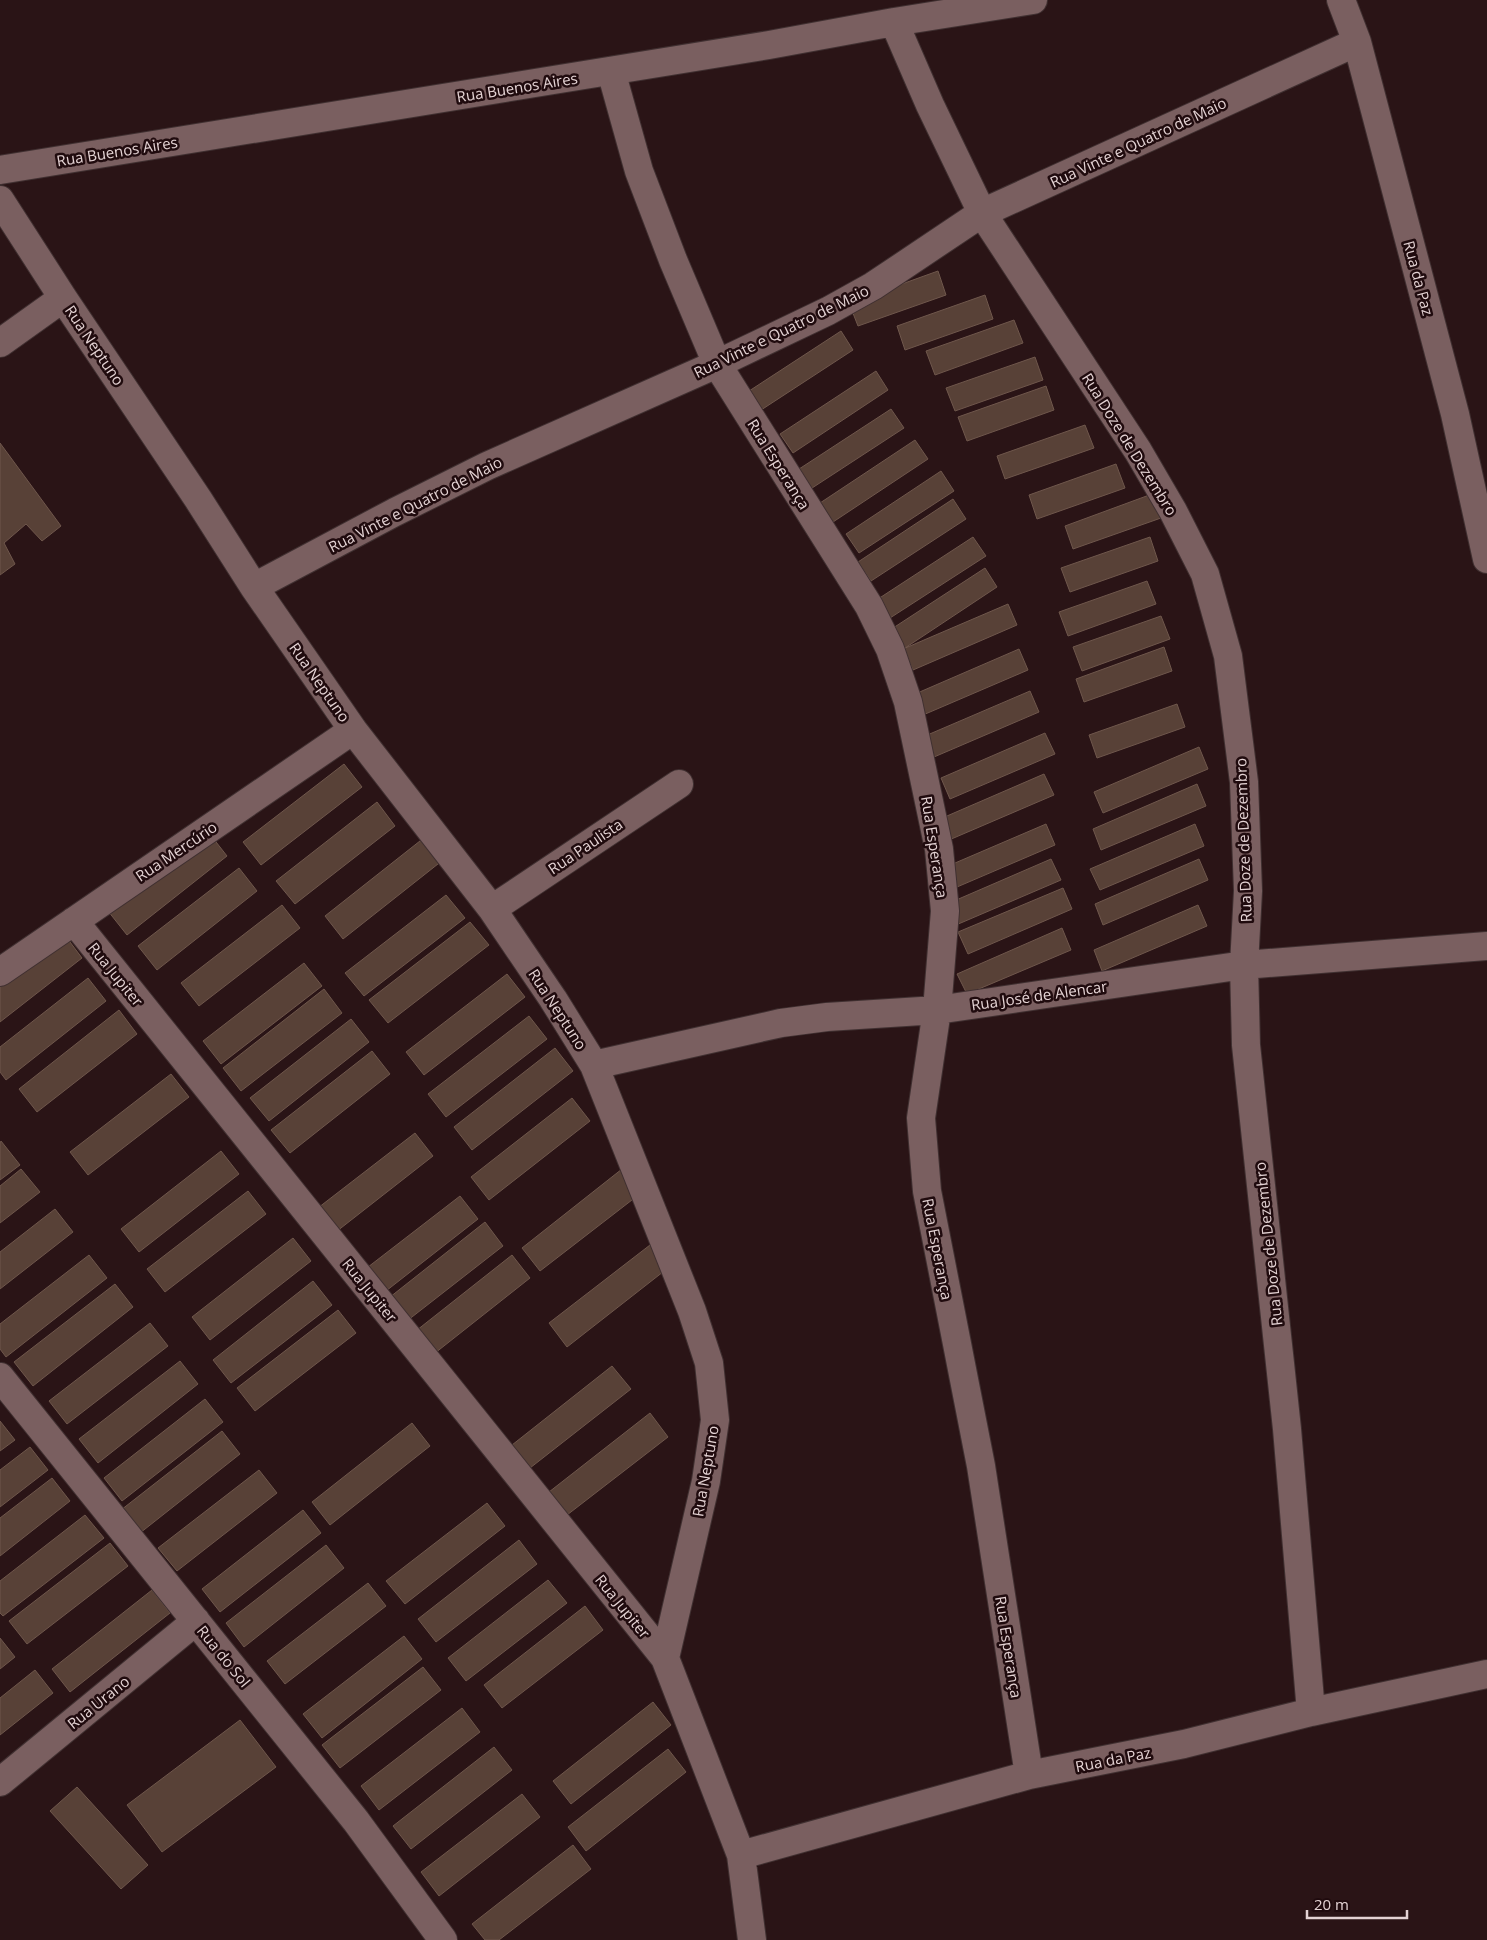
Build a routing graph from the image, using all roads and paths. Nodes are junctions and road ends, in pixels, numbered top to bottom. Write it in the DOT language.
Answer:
graph roads {
  1 [pos="1033,0"];
  2 [pos="1342,0"];
  3 [pos="894,22"];
  4 [pos="1357,42"];
  5 [pos="611,71"];
  6 [pos="0,170"];
  7 [pos="0,200"];
  8 [pos="982,213"];
  9 [pos="63,298"];
  10 [pos="0,343"];
  11 [pos="716,364"];
  12 [pos="1487,559"];
  13 [pos="254,587"];
  14 [pos="353,730"];
  15 [pos="679,784"];
  16 [pos="492,909"];
  17 [pos="74,921"];
  18 [pos="1487,946"];
  19 [pos="1244,965"];
  20 [pos="0,972"];
  21 [pos="937,1010"];
  22 [pos="594,1065"];
  23 [pos="0,1377"];
  24 [pos="196,1621"];
  25 [pos="665,1658"];
  26 [pos="1487,1674"];
  27 [pos="1311,1712"];
  28 [pos="1029,1775"];
  29 [pos="0,1782"];
  30 [pos="741,1855"];
  31 [pos="442,1940"];
  32 [pos="752,1940"];
  1 -- 3 [label="street, Rua Buenos Aires"];
  2 -- 4 [label="street, Rua da Paz"];
  3 -- 5 [label="street, Rua Buenos Aires"];
  3 -- 8 [label="street, Rua Doze de Dezembro"];
  4 -- 8 [label="street, Rua Vinte e Quatro de Maio"];
  4 -- 12 [label="street, Rua da Paz"];
  5 -- 6 [label="street, Rua Buenos Aires"];
  5 -- 11 [label="street, Rua Esperança"];
  7 -- 9 [label="street, Rua Neptuno"];
  8 -- 11 [label="street, Rua Vinte e Quatro de Maio"];
  8 -- 19 [label="street, Rua Doze de Dezembro"];
  9 -- 10 [label="street"];
  9 -- 13 [label="street, Rua Neptuno"];
  11 -- 13 [label="street, Rua Vinte e Quatro de Maio"];
  11 -- 21 [label="street, Rua Esperança"];
  13 -- 14 [label="street, Rua Neptuno"];
  14 -- 16 [label="street, Rua Neptuno"];
  14 -- 17 [label="street, Rua Mercúrio"];
  15 -- 16 [label="street, Rua Paulista"];
  16 -- 22 [label="street, Rua Neptuno"];
  17 -- 20 [label="street, Rua Mercúrio"];
  17 -- 25 [label="street, Rua Jupiter"];
  18 -- 19 [label="street, Rua José de Alencar"];
  19 -- 21 [label="street, Rua José de Alencar"];
  19 -- 27 [label="street, Rua Doze de Dezembro"];
  21 -- 22 [label="street, Rua José de Alencar"];
  21 -- 28 [label="street, Rua Esperança"];
  22 -- 25 [label="street, Rua Neptuno"];
  23 -- 24 [label="street, Rua do Sol"];
  24 -- 29 [label="street, Rua Urano"];
  24 -- 31 [label="street, Rua do Sol"];
  25 -- 30 [label="street"];
  26 -- 27 [label="street, Rua da Paz"];
  27 -- 28 [label="street, Rua da Paz"];
  28 -- 30 [label="street, Rua da Paz"];
  30 -- 32 [label="street"];
}
